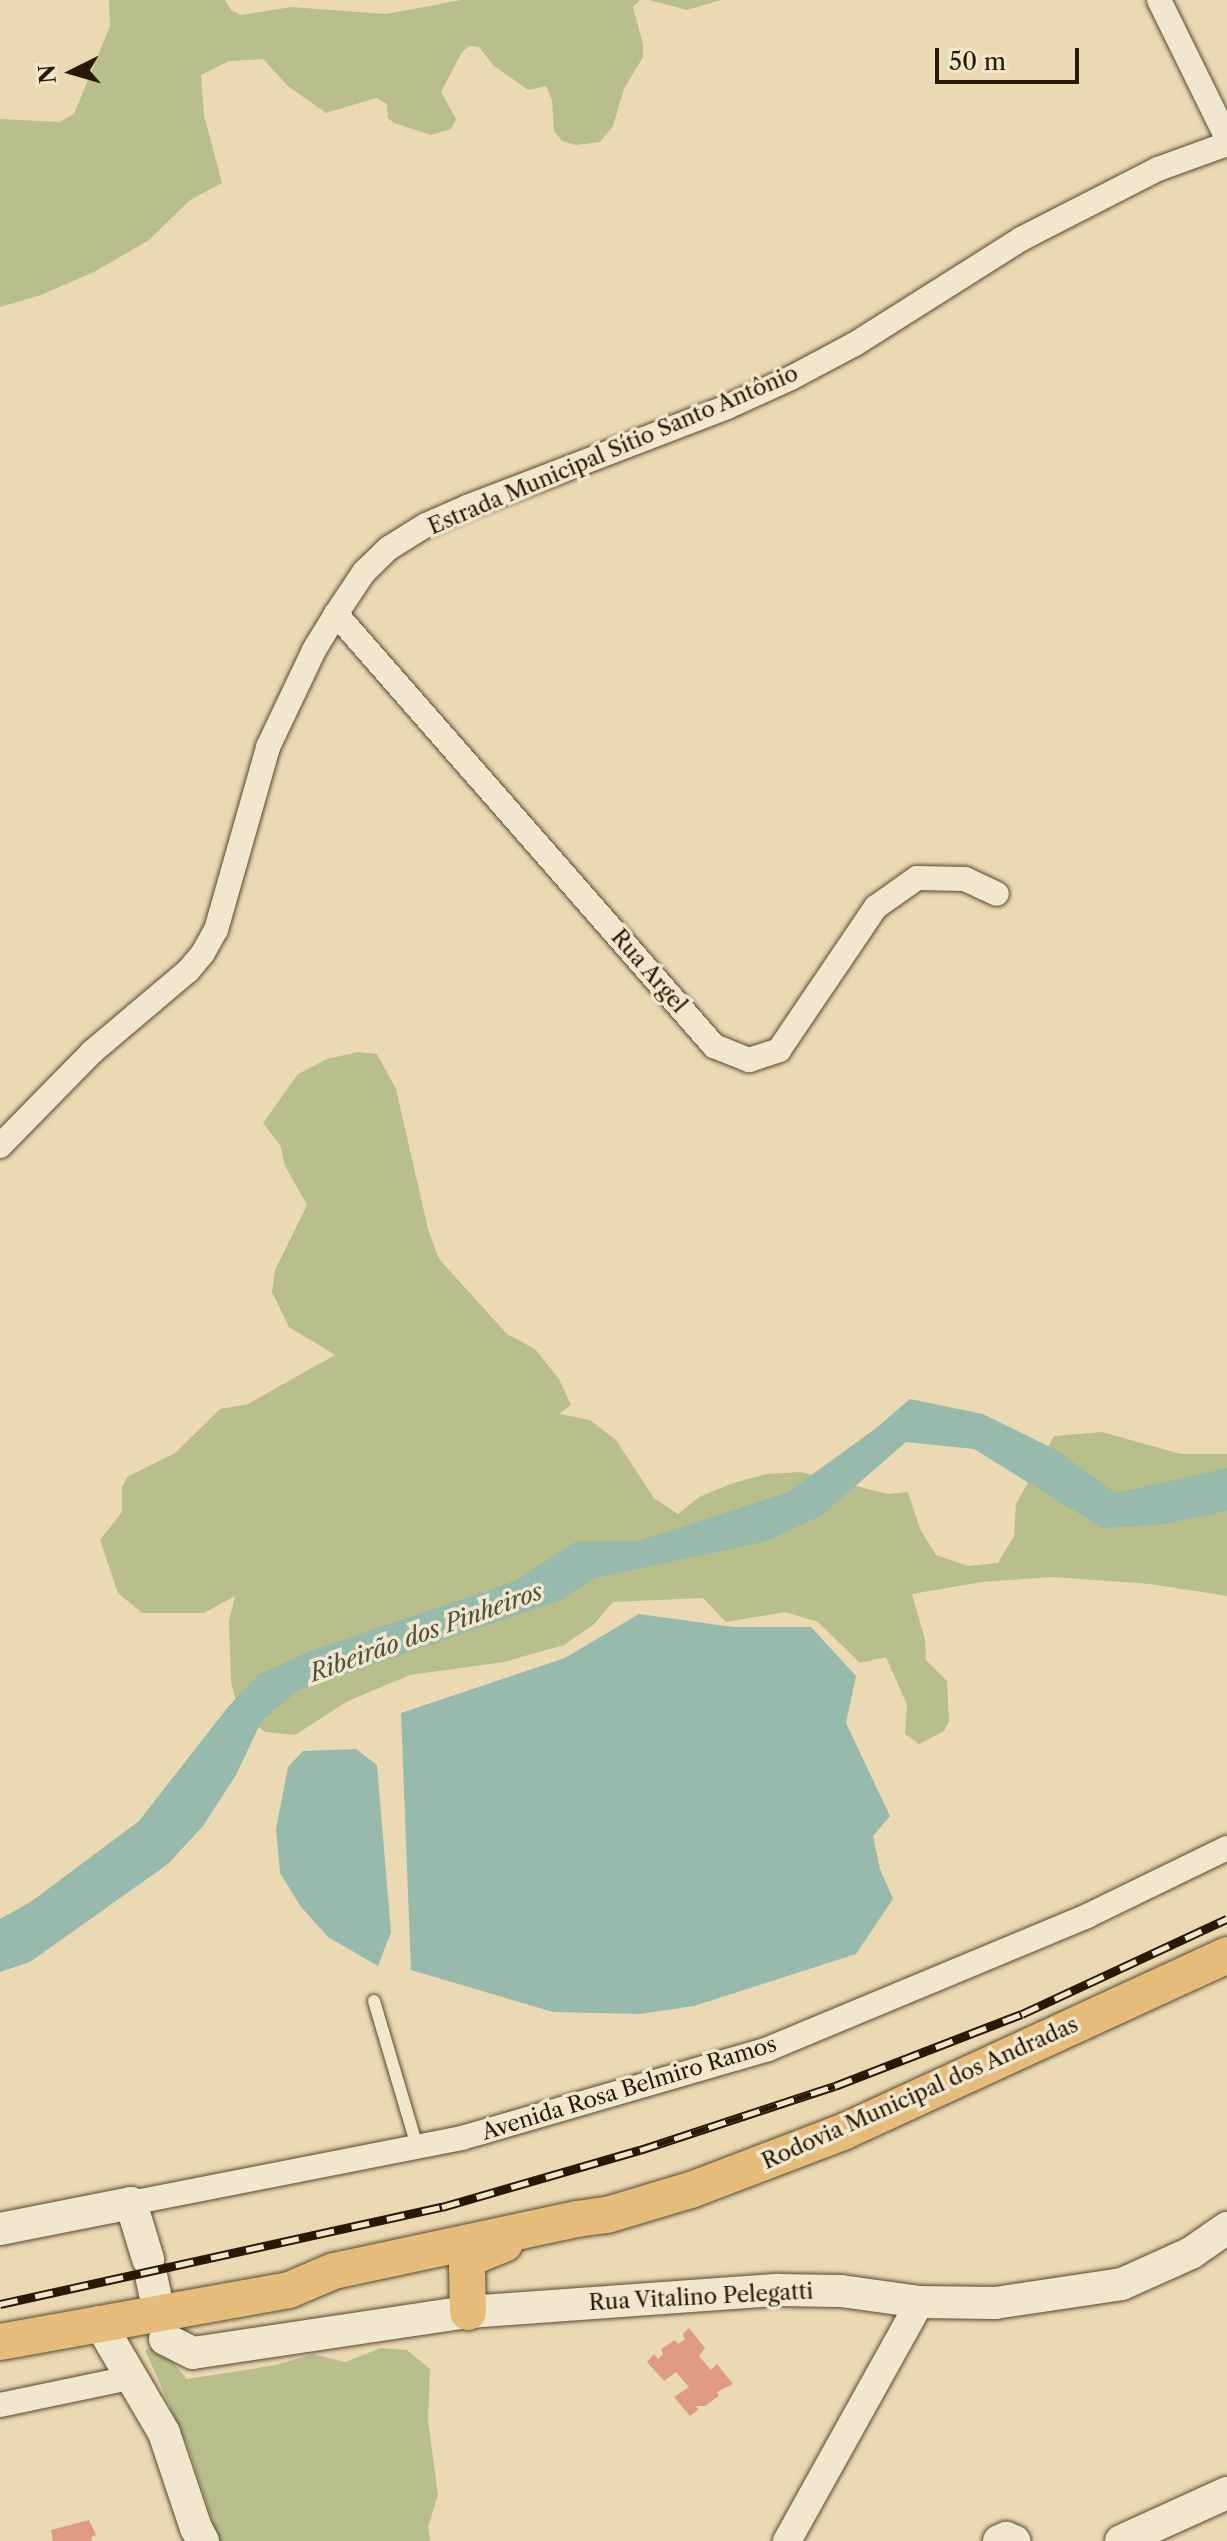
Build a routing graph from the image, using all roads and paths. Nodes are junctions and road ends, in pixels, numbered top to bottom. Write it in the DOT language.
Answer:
graph roads {
  1 [pos="1159,0"];
  2 [pos="1227,138"];
  3 [pos="1227,144"];
  4 [pos="336,614"];
  5 [pos="997,894"];
  6 [pos="0,1146"];
  7 [pos="1227,1848"];
  8 [pos="1227,1955"];
  9 [pos="374,2001"];
  10 [pos="417,2146"];
  11 [pos="131,2203"];
  12 [pos="592,2217"];
  13 [pos="1227,2228"];
  14 [pos="0,2229"];
  15 [pos="467,2267"];
  16 [pos="151,2276"];
  17 [pos="289,2290"];
  18 [pos="920,2302"];
  19 [pos="468,2312"];
  20 [pos="99,2322"];
  21 [pos="165,2339"];
  22 [pos="0,2342"];
  23 [pos="134,2377"];
  24 [pos="0,2405"];
  25 [pos="1227,2493"];
  26 [pos="203,2541"];
  27 [pos="787,2541"];
  28 [pos="999,2541"];
  29 [pos="1014,2541"];
  30 [pos="1121,2541"];
  1 -- 2 [label="street"];
  3 -- 4 [label="street, Estrada Municipal Sítio Santo Antônio"];
  4 -- 5 [label="street, Rua Argel"];
  4 -- 6 [label="street, Estrada Municipal Sítio Santo Antônio"];
  7 -- 10 [label="street, Avenida Rosa Belmiro Ramos"];
  8 -- 12 [label="main road, Rodovia Municipal dos Andradas"];
  9 -- 10 [label="lane"];
  10 -- 11 [label="street, Avenida Rosa Belmiro Ramos"];
  11 -- 14 [label="main road, Avenida Rosa Belmiro Ramos"];
  11 -- 16 [label="main road"];
  12 -- 15 [label="main road, Rodovia Municipal dos Andradas"];
  12 -- 17 [label="main road, Rodovia Municipal dos Andradas"];
  13 -- 18 [label="main road, Rua Vitalino Pelegatti"];
  15 -- 17 [label="main road, Rodovia Municipal dos Andradas"];
  15 -- 19 [label="main road"];
  17 -- 20 [label="main road, Rodovia Municipal dos Andradas"];
  18 -- 19 [label="main road, Rua Vitalino Pelegatti"];
  18 -- 27 [label="street"];
  19 -- 21 [label="main road, Rua Vitalino Pelegatti"];
  20 -- 22 [label="main road, Rodovia Municipal dos Andradas"];
  20 -- 23 [label="main road"];
  23 -- 24 [label="street"];
  23 -- 26 [label="main road"];
  25 -- 30 [label="main road"];
  28 -- 29 [label="main road"];
}
